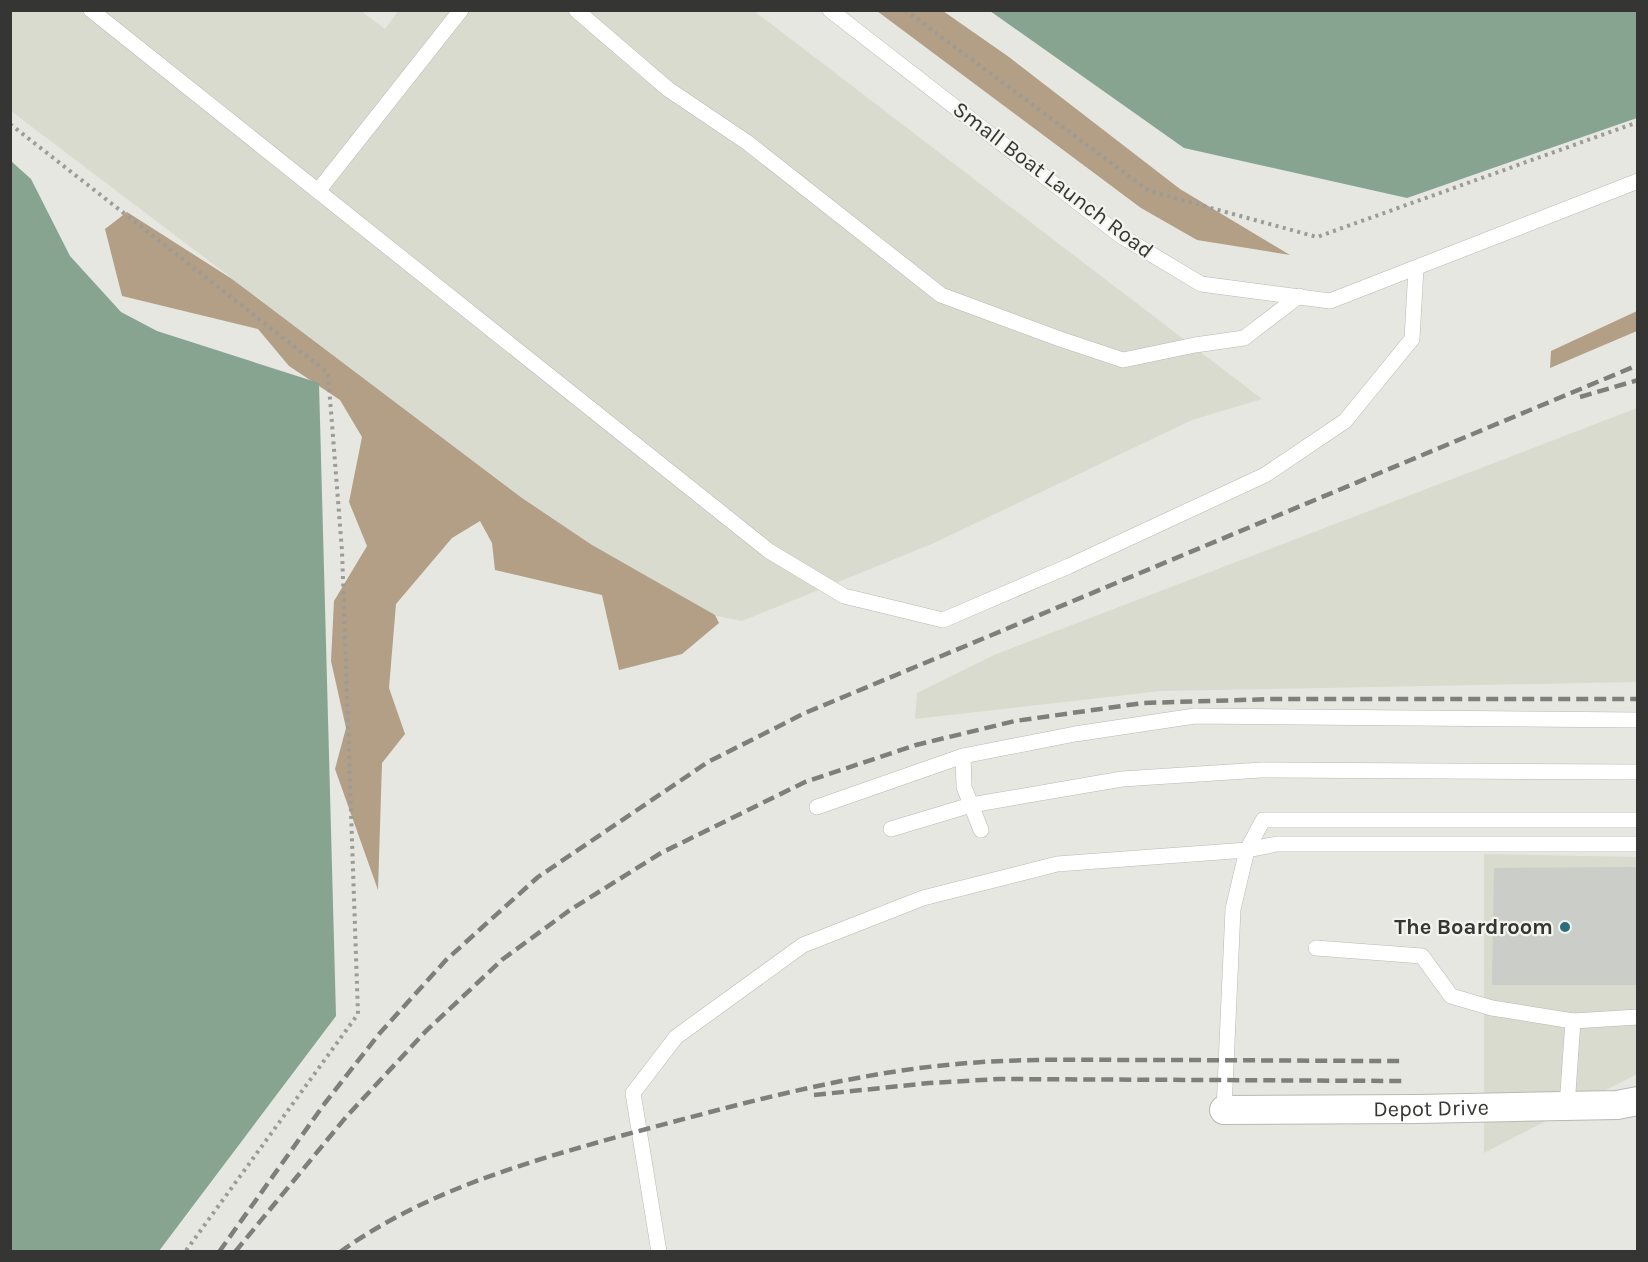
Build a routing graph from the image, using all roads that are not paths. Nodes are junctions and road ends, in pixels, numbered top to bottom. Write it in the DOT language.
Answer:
graph roads {
  1 [pos="91,10"];
  2 [pos="461,10"];
  3 [pos="576,10"];
  4 [pos="830,10"];
  5 [pos="1638,181"];
  6 [pos="318,191"];
  7 [pos="1416,268"];
  8 [pos="1299,296"];
  9 [pos="1638,720"];
  10 [pos="963,756"];
  11 [pos="1638,772"];
  12 [pos="971,805"];
  13 [pos="817,807"];
  14 [pos="1638,820"];
  15 [pos="891,829"];
  16 [pos="981,830"];
  17 [pos="1638,844"];
  18 [pos="1247,850"];
  19 [pos="1316,948"];
  20 [pos="1638,1017"];
  21 [pos="1573,1021"];
  22 [pos="1638,1101"];
  23 [pos="1567,1106"];
  24 [pos="1224,1110"];
  25 [pos="658,1251"];
  1 -- 6 [label="lane"];
  2 -- 6 [label="lane"];
  3 -- 8 [label="lane"];
  4 -- 8 [label="lane, Small Boat Launch Road"];
  5 -- 7 [label="lane, Small Boat Launch Road"];
  6 -- 7 [label="lane"];
  7 -- 8 [label="lane, Small Boat Launch Road"];
  9 -- 10 [label="lane"];
  10 -- 12 [label="lane"];
  10 -- 13 [label="lane"];
  11 -- 12 [label="lane"];
  12 -- 15 [label="lane"];
  12 -- 16 [label="lane"];
  14 -- 18 [label="lane"];
  17 -- 18 [label="lane"];
  18 -- 24 [label="lane"];
  18 -- 25 [label="lane"];
  19 -- 21 [label="lane"];
  20 -- 21 [label="lane"];
  21 -- 23 [label="lane"];
  22 -- 23 [label="street, Depot Drive"];
  23 -- 24 [label="street, Depot Drive"];
}
